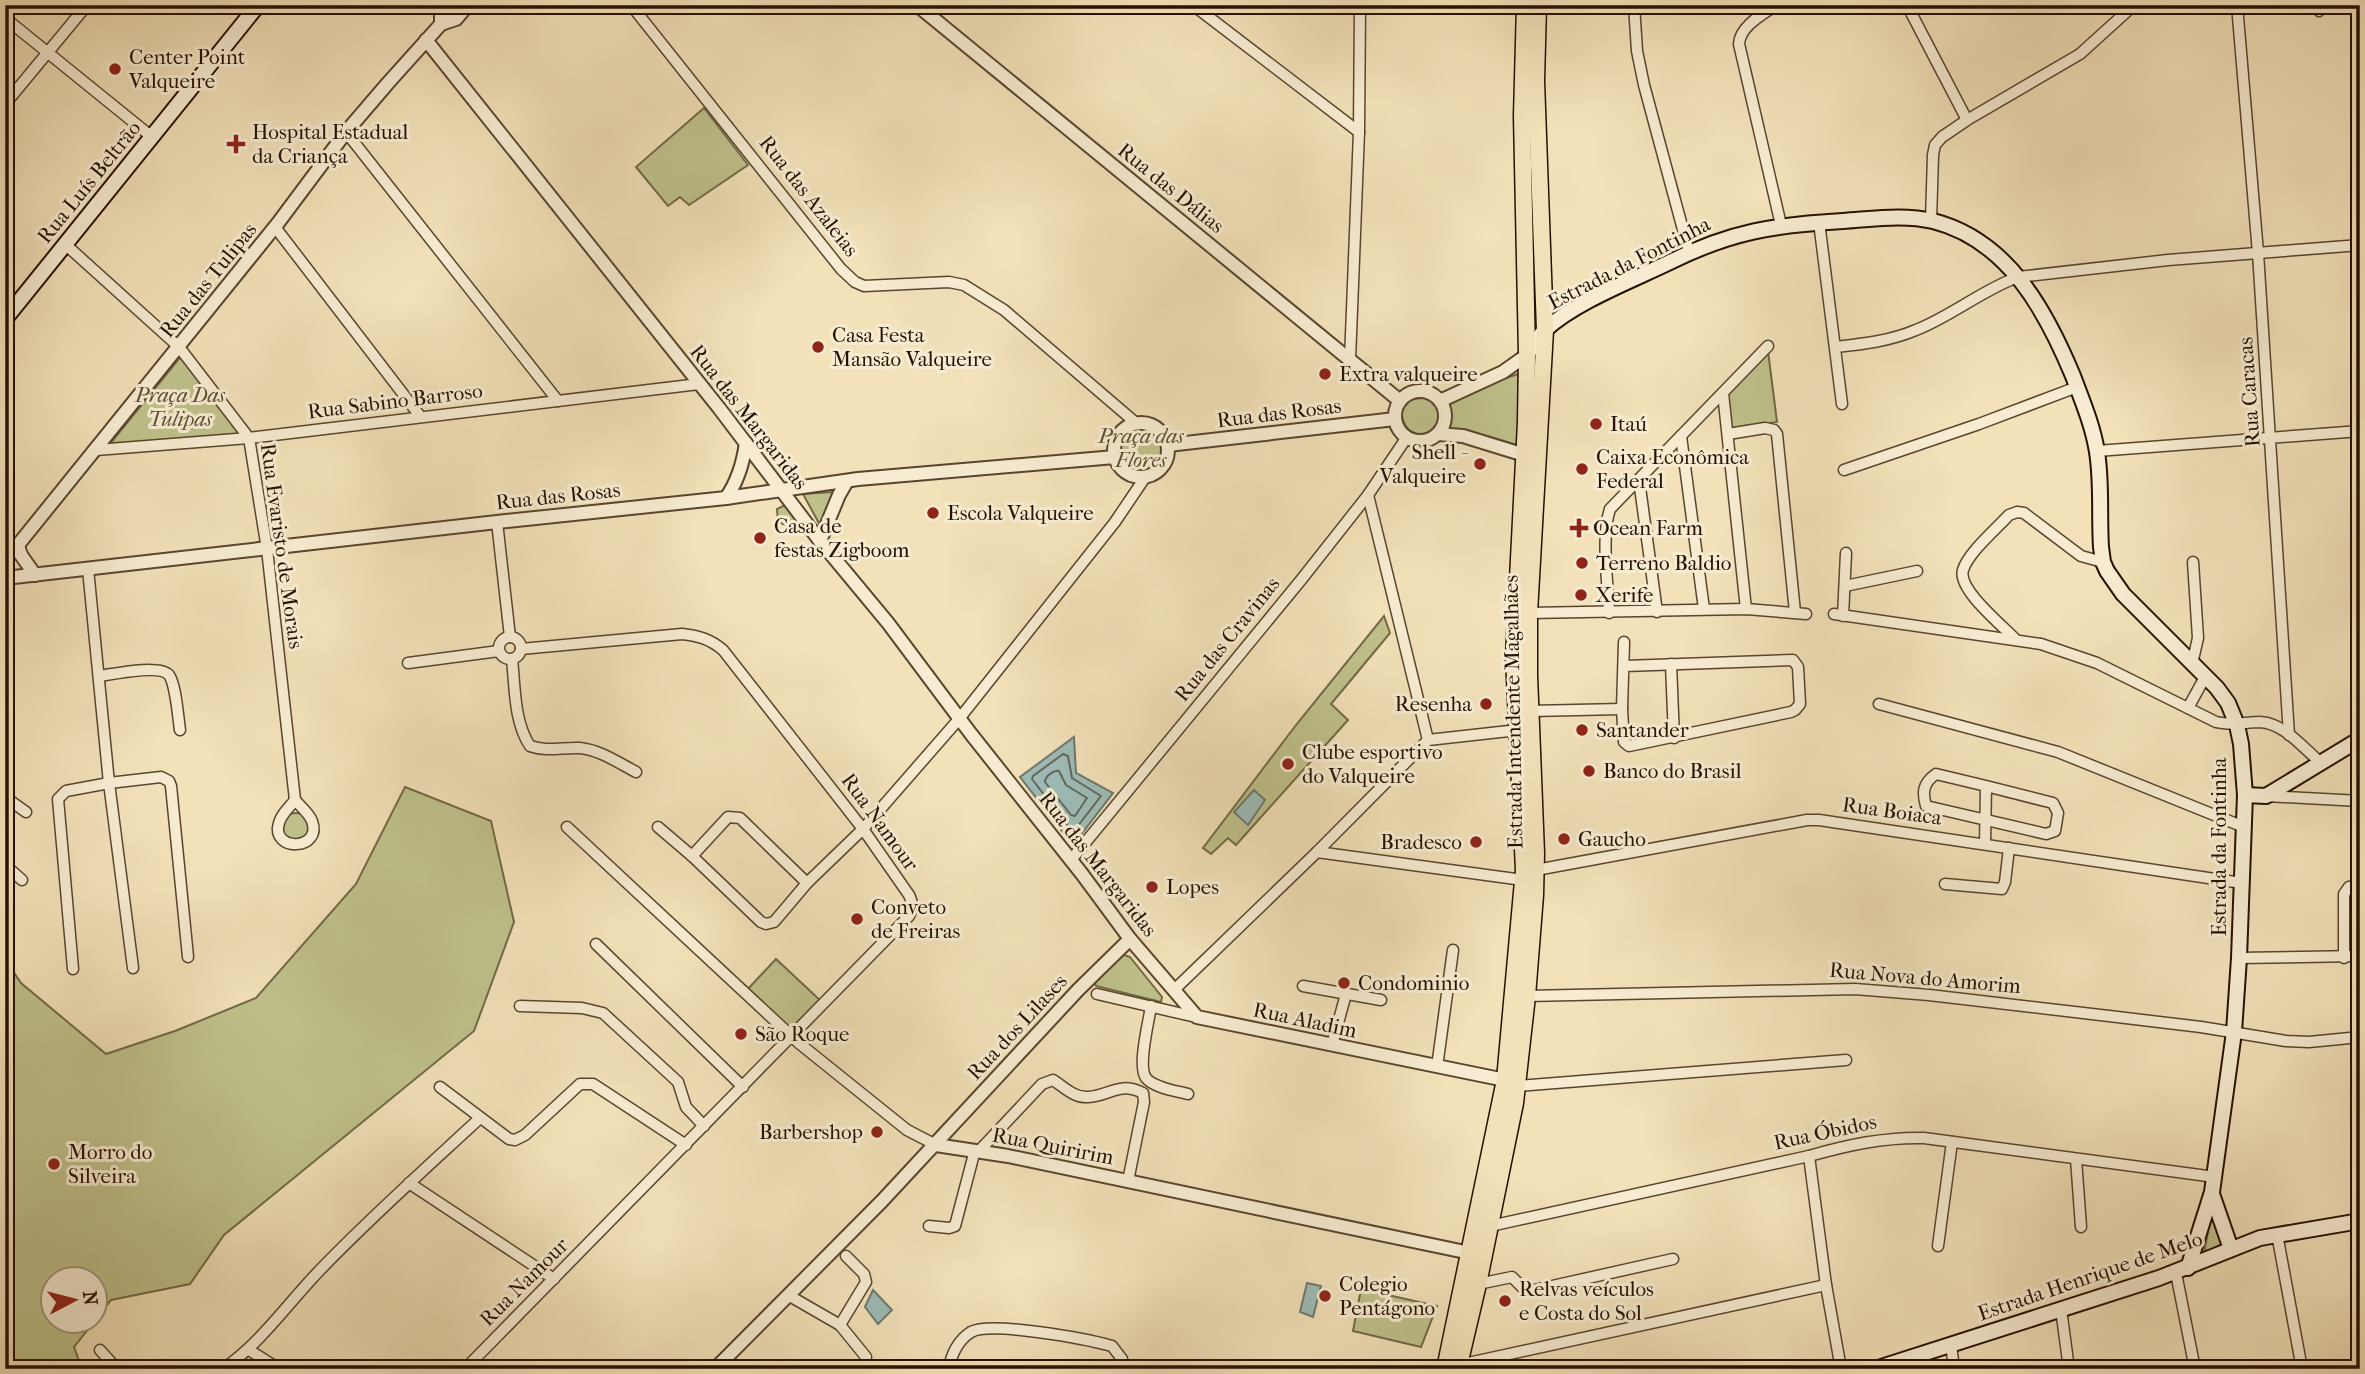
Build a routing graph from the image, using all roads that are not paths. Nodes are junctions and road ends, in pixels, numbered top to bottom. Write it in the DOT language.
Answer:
graph roads {
  1 [pos="87,5"];
  2 [pos="258,5"];
  3 [pos="446,5"];
  4 [pos="468,5"];
  5 [pos="631,5"];
  6 [pos="917,5"];
  7 [pos="1193,5"];
  8 [pos="1360,5"];
  9 [pos="1525,5"];
  10 [pos="1538,5"];
  11 [pos="1634,5"];
  12 [pos="1907,5"];
  13 [pos="2134,5"];
  14 [pos="2237,5"];
  15 [pos="1771,7"];
  16 [pos="5,18"];
  17 [pos="441,24"];
  18 [pos="426,40"];
  19 [pos="48,53"];
  20 [pos="5,104"];
  21 [pos="1967,120"];
  22 [pos="346,132"];
  23 [pos="1359,132"];
  24 [pos="152,137"];
  25 [pos="1931,221"];
  26 [pos="1819,222"];
  27 [pos="1781,225"];
  28 [pos="275,227"];
  29 [pos="65,244"];
  30 [pos="2360,246"];
  31 [pos="1689,253"];
  32 [pos="2258,253"];
  33 [pos="2018,277"];
  34 [pos="5,319"];
  35 [pos="1545,330"];
  36 [pos="179,346"];
  37 [pos="1768,346"];
  38 [pos="1836,347"];
  39 [pos="1527,355"];
  40 [pos="1350,360"];
  41 [pos="699,384"];
  42 [pos="2077,387"];
  43 [pos="1723,393"];
  44 [pos="558,401"];
  45 [pos="1400,401"];
  46 [pos="1440,401"];
  47 [pos="1842,404"];
  48 [pos="420,416"];
  49 [pos="1395,419"];
  50 [pos="1136,424"];
  51 [pos="2360,431"];
  52 [pos="1438,434"];
  53 [pos="1728,434"];
  54 [pos="1681,436"];
  55 [pos="2271,436"];
  56 [pos="1407,437"];
  57 [pos="249,438"];
  58 [pos="746,443"];
  59 [pos="1540,444"];
  60 [pos="1168,445"];
  61 [pos="96,450"];
  62 [pos="2097,451"];
  63 [pos="1524,453"];
  64 [pos="1115,457"];
  65 [pos="1844,470"];
  66 [pos="1146,477"];
  67 [pos="1639,480"];
  68 [pos="847,481"];
  69 [pos="782,490"];
  70 [pos="1368,495"];
  71 [pos="726,498"];
  72 [pos="496,522"];
  73 [pos="820,541"];
  74 [pos="18,546"];
  75 [pos="267,549"];
  76 [pos="1846,553"];
  77 [pos="5,561"];
  78 [pos="2103,562"];
  79 [pos="2193,562"];
  80 [pos="88,569"];
  81 [pos="1917,570"];
  82 [pos="34,575"];
  83 [pos="5,578"];
  84 [pos="1845,586"];
  85 [pos="1704,609"];
  86 [pos="1745,609"];
  87 [pos="1657,612"];
  88 [pos="1529,613"];
  89 [pos="1609,613"];
  90 [pos="510,636"];
  91 [pos="2015,639"];
  92 [pos="1624,642"];
  93 [pos="521,649"];
  94 [pos="499,650"];
  95 [pos="512,659"];
  96 [pos="408,663"];
  97 [pos="1671,664"];
  98 [pos="2192,664"];
  99 [pos="1625,666"];
  100 [pos="99,676"];
  101 [pos="2205,677"];
  102 [pos="1879,704"];
  103 [pos="2188,708"];
  104 [pos="1622,709"];
  105 [pos="1530,711"];
  106 [pos="959,719"];
  107 [pos="2236,724"];
  108 [pos="180,730"];
  109 [pos="1518,730"];
  110 [pos="2289,735"];
  111 [pos="1674,738"];
  112 [pos="2360,739"];
  113 [pos="1429,740"];
  114 [pos="2320,762"];
  115 [pos="636,772"];
  116 [pos="109,783"];
  117 [pos="1986,786"];
  118 [pos="2245,795"];
  119 [pos="2266,796"];
  120 [pos="5,797"];
  121 [pos="295,800"];
  122 [pos="2360,801"];
  123 [pos="26,812"];
  124 [pos="1986,821"];
  125 [pos="567,827"];
  126 [pos="658,827"];
  127 [pos="2244,827"];
  128 [pos="863,829"];
  129 [pos="1985,844"];
  130 [pos="2009,848"];
  131 [pos="1317,852"];
  132 [pos="692,856"];
  133 [pos="1070,860"];
  134 [pos="5,865"];
  135 [pos="1536,870"];
  136 [pos="22,880"];
  137 [pos="1523,880"];
  138 [pos="807,883"];
  139 [pos="2242,883"];
  140 [pos="1945,884"];
  141 [pos="2360,885"];
  142 [pos="1130,939"];
  143 [pos="596,944"];
  144 [pos="1453,950"];
  145 [pos="2360,956"];
  146 [pos="188,957"];
  147 [pos="2239,958"];
  148 [pos="2344,958"];
  149 [pos="133,968"];
  150 [pos="73,969"];
  151 [pos="1303,986"];
  152 [pos="1174,990"];
  153 [pos="1097,994"];
  154 [pos="1346,994"];
  155 [pos="1527,996"];
  156 [pos="1381,1000"];
  157 [pos="520,1006"];
  158 [pos="1151,1006"];
  159 [pos="1197,1017"];
  160 [pos="2234,1032"];
  161 [pos="792,1037"];
  162 [pos="2360,1037"];
  163 [pos="1332,1045"];
  164 [pos="1846,1060"];
  165 [pos="1437,1066"];
  166 [pos="1511,1083"];
  167 [pos="440,1087"];
  168 [pos="743,1087"];
  169 [pos="1188,1094"];
  170 [pos="480,1118"];
  171 [pos="704,1126"];
  172 [pos="1951,1142"];
  173 [pos="686,1145"];
  174 [pos="936,1145"];
  175 [pos="977,1150"];
  176 [pos="1809,1156"];
  177 [pos="2076,1159"];
  178 [pos="2215,1177"];
  179 [pos="1128,1181"];
  180 [pos="409,1183"];
  181 [pos="2212,1192"];
  182 [pos="2360,1221"];
  183 [pos="929,1226"];
  184 [pos="1490,1226"];
  185 [pos="2081,1227"];
  186 [pos="2277,1234"];
  187 [pos="1938,1246"];
  188 [pos="2231,1249"];
  189 [pos="1470,1253"];
  190 [pos="846,1256"];
  191 [pos="1673,1259"];
  192 [pos="2182,1270"];
  193 [pos="554,1279"];
  194 [pos="1478,1284"];
  195 [pos="1826,1285"];
  196 [pos="788,1295"];
  197 [pos="2062,1309"];
  198 [pos="840,1325"];
  199 [pos="1951,1344"];
  200 [pos="100,1350"];
  201 [pos="249,1350"];
  202 [pos="866,1357"];
  203 [pos="1454,1368"];
  204 [pos="117,1369"];
  205 [pos="223,1369"];
  206 [pos="279,1369"];
  207 [pos="465,1369"];
  208 [pos="715,1369"];
  209 [pos="949,1369"];
  210 [pos="1123,1369"];
  211 [pos="1841,1369"];
  212 [pos="1875,1369"];
  213 [pos="1954,1369"];
  214 [pos="2069,1369"];
  215 [pos="2195,1369"];
  216 [pos="2302,1369"];
  1 -- 19 [label="street"];
  2 -- 24 [label="main road, Rua Luís Beltrão"];
  3 -- 17 [label="street, Rua das Tulipas"];
  4 -- 17 [label="street, Rua das Tulipas"];
  5 -- 50 [label="street, Rua das Azaleias"];
  6 -- 40 [label="street, Rua das Dálias"];
  7 -- 23 [label="street"];
  8 -- 23 [label="street"];
  9 -- 39 [label="main road, Estrada Intendente Magalhães"];
  10 -- 35 [label="main road, Estrada Intendente Magalhães"];
  11 -- 31 [label="street"];
  12 -- 21 [label="street"];
  13 -- 21 [label="street"];
  14 -- 32 [label="street, Rua Caracas"];
  15 -- 27 [label="street"];
  16 -- 19 [label="street"];
  17 -- 18 [label="street, Rua das Tulipas"];
  18 -- 22 [label="street, Rua das Tulipas"];
  18 -- 41 [label="street, Rua das Margaridas"];
  19 -- 20 [label="street"];
  19 -- 24 [label="street"];
  21 -- 25 [label="street"];
  22 -- 28 [label="street, Rua das Tulipas"];
  22 -- 44 [label="street"];
  23 -- 40 [label="street"];
  24 -- 29 [label="main road, Rua Luís Beltrão"];
  25 -- 26 [label="main road, Estrada da Fontinha"];
  25 -- 33 [label="main road, Estrada da Fontinha"];
  26 -- 27 [label="main road, Estrada da Fontinha"];
  26 -- 38 [label="street"];
  27 -- 31 [label="main road, Estrada da Fontinha"];
  28 -- 36 [label="street, Rua das Tulipas"];
  28 -- 48 [label="street"];
  29 -- 34 [label="main road, Rua Luís Beltrão"];
  29 -- 36 [label="street, Rua Evaristo de Morais"];
  30 -- 32 [label="street"];
  31 -- 35 [label="main road, Estrada da Fontinha"];
  32 -- 33 [label="street"];
  32 -- 55 [label="street, Rua Caracas"];
  33 -- 38 [label="street"];
  33 -- 42 [label="main road, Estrada da Fontinha"];
  35 -- 39 [label="main road, Estrada da Fontinha"];
  35 -- 59 [label="main road, Estrada Intendente Magalhães"];
  36 -- 57 [label="street, Rua Evaristo de Morais"];
  36 -- 61 [label="street, Rua das Tulipas"];
  37 -- 43 [label="street"];
  38 -- 47 [label="street"];
  39 -- 46 [label="street"];
  39 -- 63 [label="main road, Estrada Intendente Magalhães"];
  40 -- 45 [label="street, Rua das Dálias"];
  41 -- 44 [label="street, Rua Sabino Barroso"];
  41 -- 58 [label="street, Rua das Margaridas"];
  42 -- 62 [label="main road, Estrada da Fontinha"];
  42 -- 65 [label="street"];
  43 -- 53 [label="street"];
  43 -- 54 [label="street"];
  44 -- 48 [label="street, Rua Sabino Barroso"];
  45 -- 46 [label="street"];
  45 -- 49 [label="street"];
  46 -- 52 [label="street"];
  48 -- 57 [label="street, Rua Sabino Barroso"];
  49 -- 56 [label="street"];
  49 -- 60 [label="street, Rua das Rosas"];
  50 -- 60 [label="street"];
  50 -- 64 [label="street"];
  51 -- 55 [label="street"];
  52 -- 56 [label="street"];
  52 -- 63 [label="street"];
  53 -- 86 [label="street"];
  53 -- 86 [label="street"];
  54 -- 67 [label="street"];
  54 -- 85 [label="street"];
  55 -- 62 [label="street"];
  55 -- 110 [label="street, Rua Caracas"];
  56 -- 70 [label="street, Rua das Cravinas"];
  57 -- 61 [label="street, Rua Sabino Barroso"];
  57 -- 75 [label="street, Rua Evaristo de Morais"];
  58 -- 69 [label="street, Rua das Margaridas"];
  58 -- 71 [label="street"];
  59 -- 63 [label="street"];
  59 -- 88 [label="main road, Estrada Intendente Magalhães"];
  60 -- 66 [label="street"];
  61 -- 74 [label="street, Rua das Tulipas"];
  62 -- 78 [label="main road, Estrada da Fontinha"];
  63 -- 109 [label="main road, Estrada Intendente Magalhães"];
  64 -- 66 [label="street"];
  64 -- 68 [label="street, Rua das Rosas"];
  66 -- 106 [label="street"];
  67 -- 87 [label="street"];
  67 -- 89 [label="street"];
  68 -- 69 [label="street, Rua das Rosas"];
  68 -- 73 [label="street"];
  69 -- 71 [label="street, Rua das Rosas"];
  69 -- 73 [label="street, Rua das Margaridas"];
  70 -- 113 [label="street"];
  70 -- 133 [label="street, Rua das Cravinas"];
  71 -- 72 [label="street, Rua das Rosas"];
  72 -- 75 [label="street, Rua das Rosas"];
  72 -- 90 [label="street"];
  73 -- 106 [label="street, Rua das Margaridas"];
  74 -- 77 [label="street, Rua das Tulipas"];
  74 -- 82 [label="street"];
  75 -- 80 [label="street, Rua das Rosas"];
  75 -- 121 [label="street, Rua Evaristo de Morais"];
  76 -- 84 [label="street"];
  78 -- 91 [label="street"];
  78 -- 98 [label="main road, Estrada da Fontinha"];
  79 -- 98 [label="street"];
  80 -- 82 [label="street, Rua das Rosas"];
  80 -- 100 [label="street"];
  81 -- 84 [label="street"];
  82 -- 83 [label="street, Rua das Rosas"];
  84 -- 91 [label="street"];
  85 -- 86 [label="street"];
  85 -- 87 [label="street"];
  87 -- 89 [label="street"];
  88 -- 89 [label="street"];
  88 -- 105 [label="main road, Estrada Intendente Magalhães"];
  90 -- 93 [label="street"];
  90 -- 94 [label="street"];
  91 -- 103 [label="street"];
  92 -- 99 [label="street"];
  93 -- 95 [label="street"];
  93 -- 128 [label="street, Rua Namour"];
  94 -- 95 [label="street"];
  94 -- 96 [label="street"];
  95 -- 115 [label="street"];
  97 -- 99 [label="street"];
  97 -- 111 [label="street"];
  97 -- 111 [label="street"];
  98 -- 101 [label="main road, Estrada da Fontinha"];
  99 -- 104 [label="street"];
  100 -- 108 [label="street"];
  100 -- 116 [label="street"];
  101 -- 103 [label="street"];
  101 -- 107 [label="main road, Estrada da Fontinha"];
  102 -- 127 [label="street"];
  103 -- 107 [label="street"];
  104 -- 105 [label="street"];
  104 -- 111 [label="street"];
  105 -- 135 [label="main road, Estrada Intendente Magalhães"];
  106 -- 128 [label="street"];
  106 -- 133 [label="street, Rua das Margaridas"];
  107 -- 110 [label="street"];
  107 -- 118 [label="main road, Estrada da Fontinha"];
  109 -- 113 [label="street"];
  109 -- 137 [label="main road, Estrada Intendente Magalhães"];
  110 -- 114 [label="street"];
  112 -- 114 [label="main road"];
  113 -- 131 [label="street"];
  114 -- 119 [label="main road"];
  116 -- 146 [label="street"];
  116 -- 149 [label="street"];
  116 -- 150 [label="street"];
  117 -- 124 [label="street"];
  117 -- 124 [label="street"];
  117 -- 124 [label="street"];
  118 -- 119 [label="main road"];
  118 -- 127 [label="main road, Estrada da Fontinha"];
  119 -- 122 [label="street"];
  120 -- 123 [label="street"];
  121 -- 121 [label="street, Rua Evaristo de Morais"];
  124 -- 129 [label="street"];
  125 -- 161 [label="street"];
  126 -- 132 [label="street"];
  127 -- 139 [label="main road, Estrada da Fontinha"];
  128 -- 138 [label="street"];
  128 -- 161 [label="street, Rua Namour"];
  129 -- 130 [label="street, Rua Boiaca"];
  129 -- 135 [label="street, Rua Boiaca"];
  130 -- 139 [label="street, Rua Boiaca"];
  130 -- 140 [label="street"];
  131 -- 137 [label="street"];
  131 -- 152 [label="street"];
  132 -- 138 [label="street"];
  132 -- 138 [label="street"];
  133 -- 142 [label="street, Rua das Margaridas"];
  134 -- 136 [label="street"];
  135 -- 155 [label="main road, Estrada Intendente Magalhães"];
  137 -- 166 [label="main road, Estrada Intendente Magalhães"];
  139 -- 147 [label="main road, Estrada da Fontinha"];
  141 -- 148 [label="street"];
  142 -- 152 [label="street, Rua das Margaridas"];
  142 -- 174 [label="street, Rua dos Lilases"];
  143 -- 168 [label="street"];
  144 -- 165 [label="street"];
  145 -- 148 [label="street"];
  147 -- 148 [label="street"];
  147 -- 160 [label="main road, Estrada da Fontinha"];
  151 -- 154 [label="street"];
  152 -- 159 [label="street, Rua das Margaridas"];
  153 -- 158 [label="street, Rua Aladim"];
  154 -- 156 [label="street"];
  154 -- 163 [label="street"];
  155 -- 160 [label="street, Rua Nova do Amorim"];
  155 -- 166 [label="main road, Estrada Intendente Magalhães"];
  157 -- 171 [label="street"];
  158 -- 159 [label="street, Rua Aladim"];
  158 -- 169 [label="street"];
  159 -- 163 [label="street, Rua Aladim"];
  160 -- 162 [label="street, Rua Nova do Amorim"];
  160 -- 178 [label="main road, Estrada da Fontinha"];
  161 -- 168 [label="street, Rua Namour"];
  161 -- 174 [label="street"];
  163 -- 165 [label="street, Rua Aladim"];
  164 -- 166 [label="street"];
  165 -- 166 [label="street, Rua Aladim"];
  166 -- 184 [label="main road, Estrada Intendente Magalhães"];
  166 -- 189 [label="main road, Estrada Intendente Magalhães"];
  167 -- 170 [label="street"];
  168 -- 171 [label="street, Rua Namour"];
  170 -- 173 [label="street"];
  170 -- 180 [label="street"];
  171 -- 173 [label="street, Rua Namour"];
  172 -- 176 [label="street, Rua Óbidos"];
  172 -- 177 [label="street, Rua Óbidos"];
  172 -- 187 [label="street"];
  173 -- 193 [label="street, Rua Namour"];
  174 -- 175 [label="street, Rua Quiririm"];
  174 -- 196 [label="street"];
  175 -- 179 [label="street, Rua Quiririm"];
  175 -- 179 [label="street"];
  175 -- 183 [label="street"];
  176 -- 184 [label="street, Rua Óbidos"];
  176 -- 195 [label="street"];
  177 -- 178 [label="street, Rua Óbidos"];
  177 -- 185 [label="street"];
  178 -- 181 [label="main road, Estrada da Fontinha"];
  179 -- 189 [label="street, Rua Quiririm"];
  180 -- 193 [label="street"];
  180 -- 201 [label="street"];
  181 -- 188 [label="main road, Estrada da Fontinha"];
  181 -- 192 [label="main road, Estrada da Fontinha"];
  182 -- 186 [label="main road, Estrada Henrique de Melo"];
  184 -- 194 [label="main road, Estrada Intendente Magalhães"];
  186 -- 188 [label="main road, Estrada Henrique de Melo"];
  186 -- 216 [label="street"];
  188 -- 192 [label="main road, Estrada Henrique de Melo"];
  189 -- 203 [label="main road, Estrada Intendente Magalhães"];
  190 -- 198 [label="street"];
  191 -- 194 [label="street"];
  192 -- 197 [label="main road, Estrada Henrique de Melo"];
  192 -- 215 [label="street"];
  193 -- 207 [label="street, Rua Namour"];
  194 -- 203 [label="main road, Estrada Intendente Magalhães"];
  195 -- 203 [label="street"];
  195 -- 211 [label="street"];
  196 -- 198 [label="street"];
  196 -- 208 [label="street"];
  197 -- 199 [label="main road, Estrada Henrique de Melo"];
  197 -- 214 [label="street"];
  198 -- 202 [label="street"];
  199 -- 212 [label="main road, Estrada Henrique de Melo"];
  199 -- 213 [label="street"];
  200 -- 204 [label="street"];
  201 -- 205 [label="street"];
  201 -- 206 [label="street"];
  209 -- 210 [label="street"];
}
